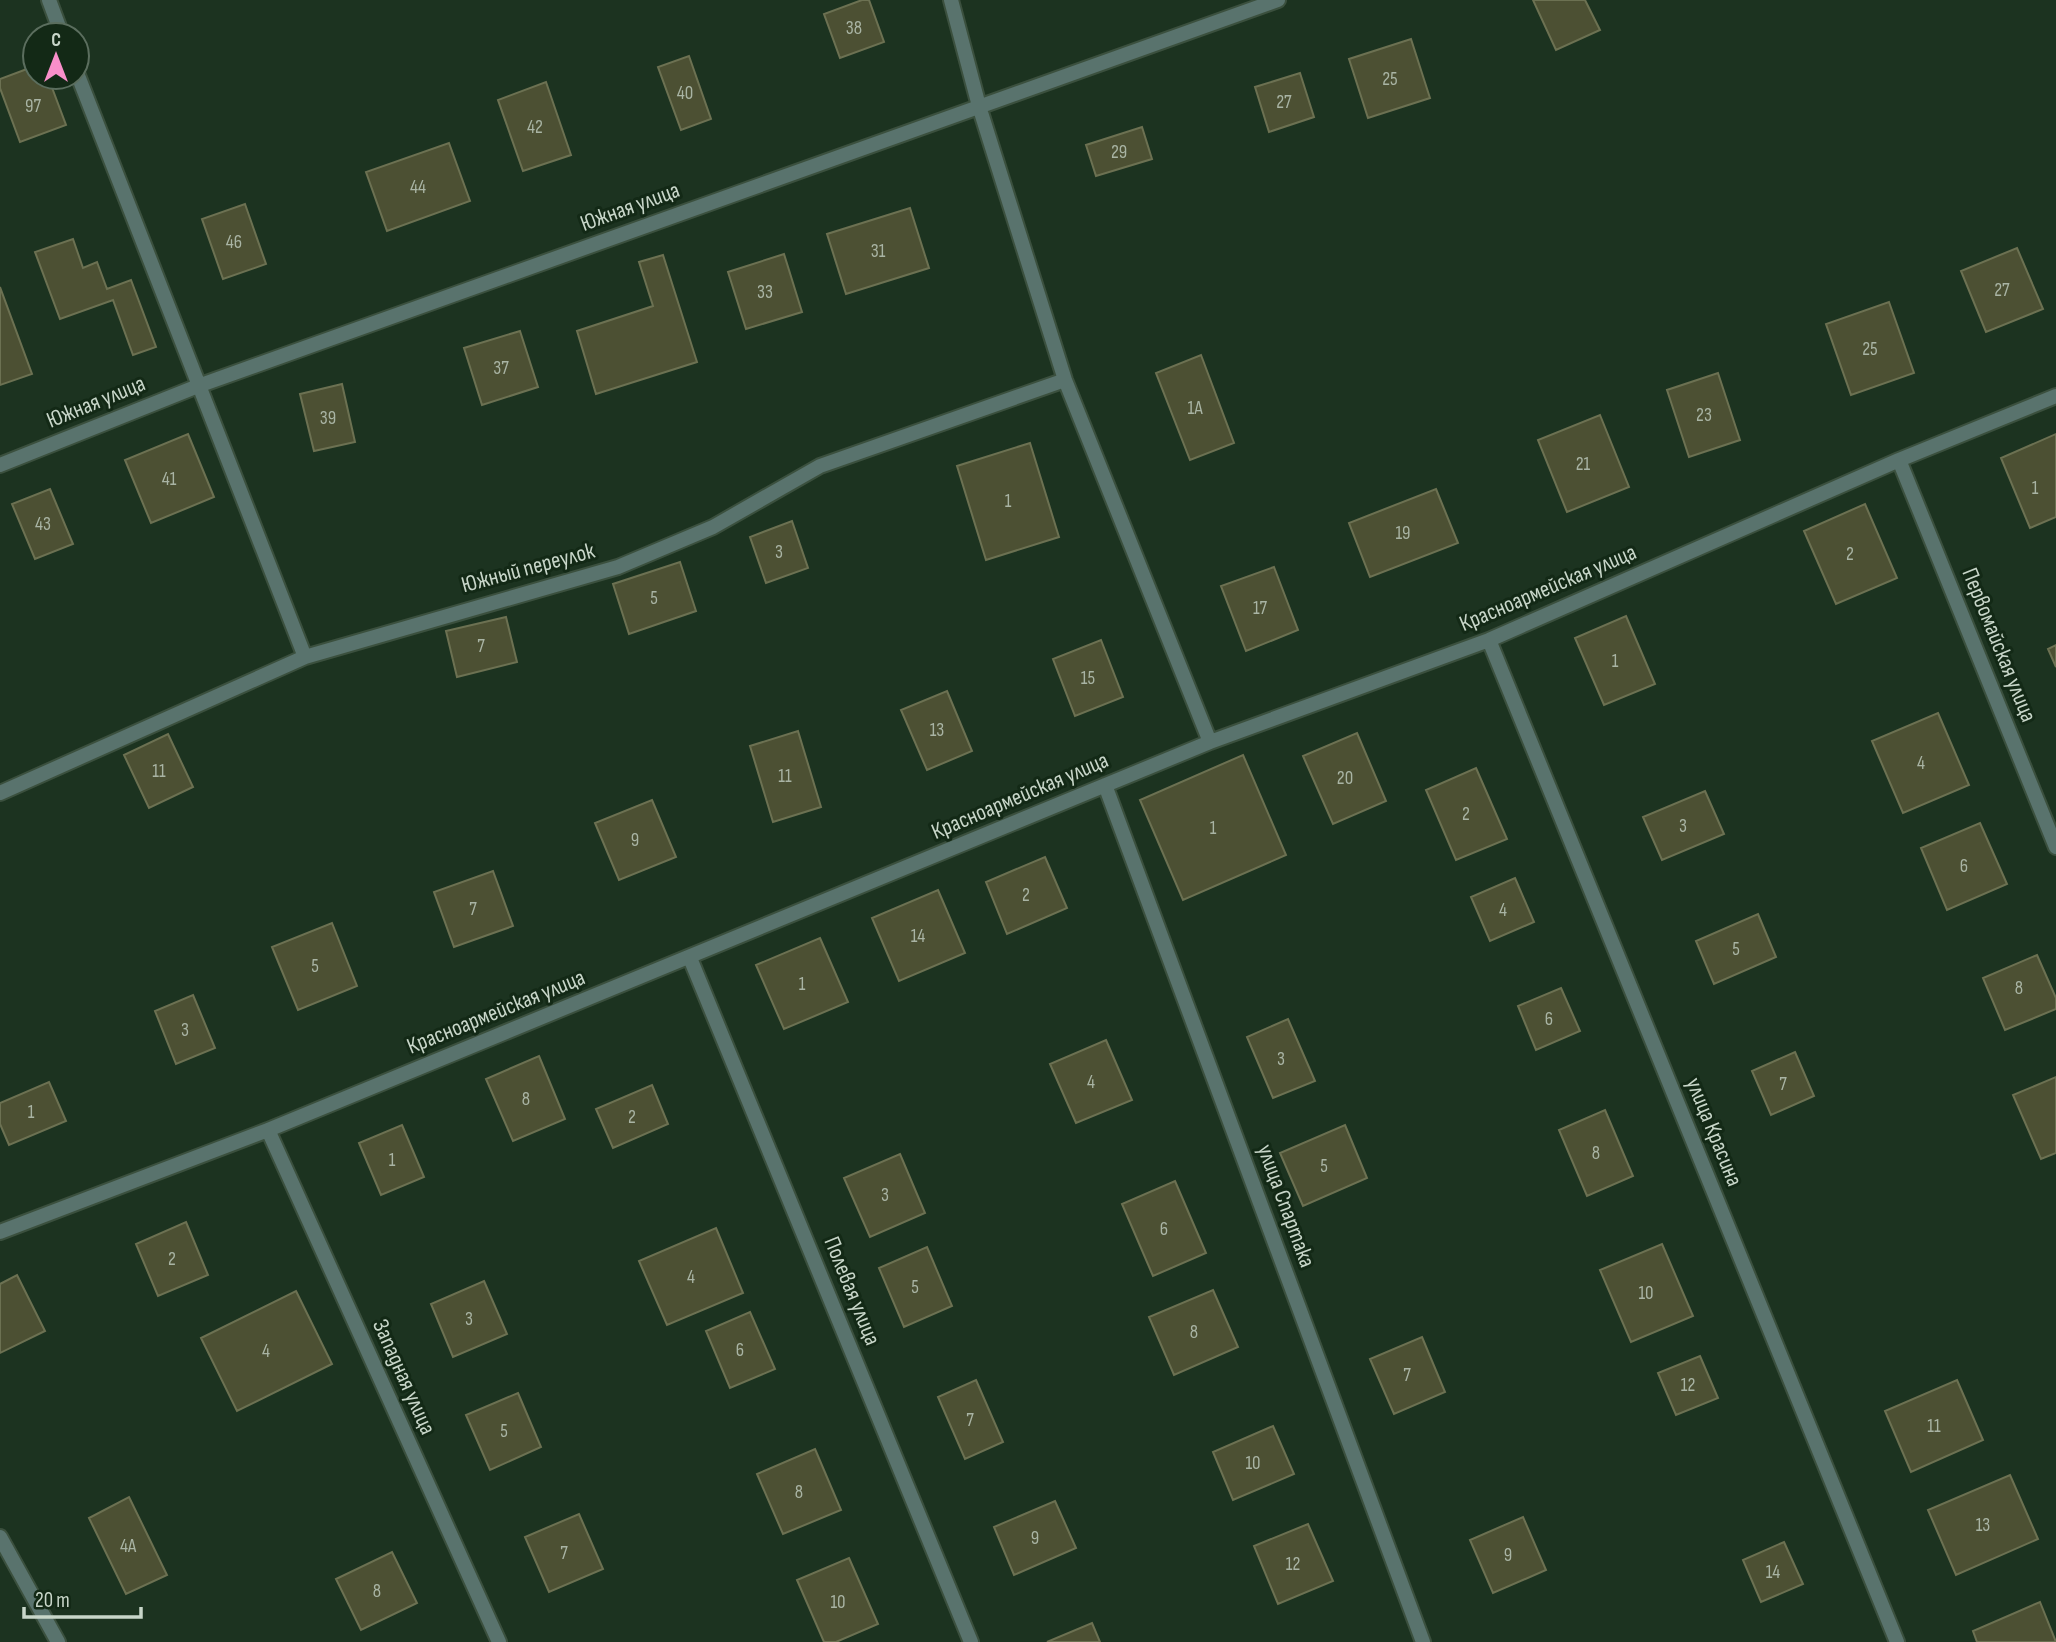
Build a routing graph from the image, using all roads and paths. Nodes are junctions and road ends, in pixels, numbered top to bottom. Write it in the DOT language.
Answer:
graph roads {
  1 [pos="49,0"];
  2 [pos="951,0"];
  3 [pos="1278,0"];
  4 [pos="57,21"];
  5 [pos="84,91"];
  6 [pos="979,106"];
  7 [pos="1065,380"];
  8 [pos="198,386"];
  9 [pos="2056,396"];
  10 [pos="1899,460"];
  11 [pos="0,465"];
  12 [pos="1489,640"];
  13 [pos="305,657"];
  14 [pos="1210,742"];
  15 [pos="1105,785"];
  16 [pos="0,793"];
  17 [pos="2056,847"];
  18 [pos="690,958"];
  19 [pos="268,1130"];
  20 [pos="0,1232"];
  21 [pos="0,1538"];
  22 [pos="58,1642"];
  23 [pos="499,1642"];
  24 [pos="971,1642"];
  25 [pos="1423,1642"];
  26 [pos="1897,1642"];
  1 -- 4 [label="street"];
  2 -- 6 [label="street"];
  3 -- 6 [label="street, Южная улица"];
  5 -- 8 [label="street"];
  6 -- 7 [label="street"];
  6 -- 8 [label="street, Южная улица"];
  7 -- 13 [label="street, Южный переулок"];
  7 -- 14 [label="street"];
  8 -- 11 [label="street, Южная улица"];
  8 -- 13 [label="street"];
  9 -- 10 [label="street, Красноармейская улица"];
  10 -- 12 [label="street, Красноармейская улица"];
  10 -- 17 [label="street, Первомайская улица"];
  12 -- 14 [label="street, Красноармейская улица"];
  12 -- 26 [label="street, улица Красина"];
  13 -- 16 [label="street, Южный переулок"];
  14 -- 15 [label="street, Красноармейская улица"];
  15 -- 18 [label="street, Красноармейская улица"];
  15 -- 25 [label="street, улица Спартака"];
  18 -- 19 [label="street, Красноармейская улица"];
  18 -- 24 [label="street, Полевая улица"];
  19 -- 20 [label="street, Красноармейская улица"];
  19 -- 23 [label="street, Западная улица"];
  21 -- 22 [label="street"];
}
